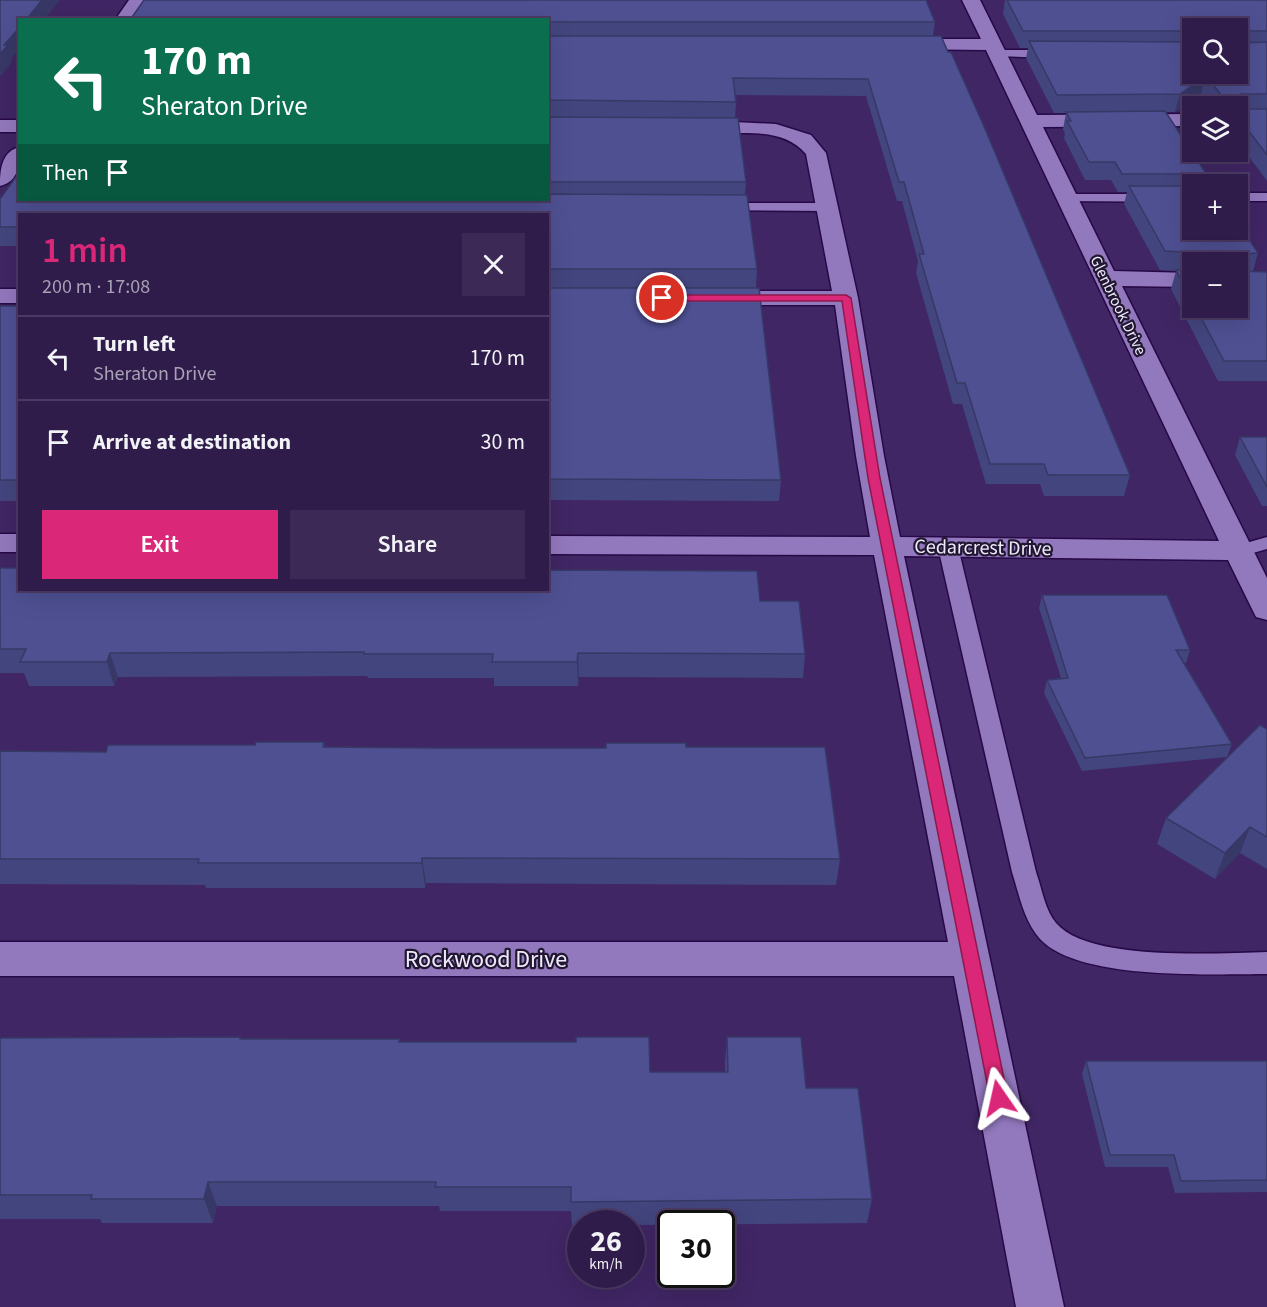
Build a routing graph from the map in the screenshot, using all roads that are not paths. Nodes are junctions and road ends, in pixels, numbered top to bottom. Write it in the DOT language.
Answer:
graph roads {
  1 [pos="138,0"];
  2 [pos="971,0"];
  3 [pos="124,18"];
  4 [pos="888,44"];
  5 [pos="995,50"];
  6 [pos="1066,54"];
  7 [pos="1182,120"];
  8 [pos="1030,121"];
  9 [pos="0,126"];
  10 [pos="18,126"];
  11 [pos="674,126"];
  12 [pos="18,156"];
  13 [pos="0,180"];
  14 [pos="1248,197"];
  15 [pos="1267,197"];
  16 [pos="1067,198"];
  17 [pos="1182,198"];
  18 [pos="710,207"];
  19 [pos="827,207"];
  20 [pos="1106,278"];
  21 [pos="1182,280"];
  22 [pos="0,296"];
  23 [pos="18,296"];
  24 [pos="691,298"];
  25 [pos="846,298"];
  26 [pos="0,543"];
  27 [pos="18,543"];
  28 [pos="549,545"];
  29 [pos="887,546"];
  30 [pos="948,547"];
  31 [pos="1253,547"];
  32 [pos="1267,610"];
  33 [pos="0,959"];
  34 [pos="971,959"];
  35 [pos="1267,963"];
  36 [pos="1040,1307"];
  1 -- 3 [label="street"];
  2 -- 5 [label="street, Glenbrook Drive"];
  4 -- 5 [label="street"];
  5 -- 6 [label="lane"];
  5 -- 8 [label="street, Glenbrook Drive"];
  7 -- 8 [label="street"];
  8 -- 16 [label="street, Glenbrook Drive"];
  9 -- 10 [label="street"];
  11 -- 19 [label="street"];
  12 -- 13 [label="street"];
  14 -- 15 [label="lane"];
  16 -- 17 [label="lane"];
  16 -- 20 [label="street, Glenbrook Drive"];
  18 -- 19 [label="lane"];
  19 -- 25 [label="street"];
  20 -- 21 [label="street"];
  20 -- 31 [label="street, Glenbrook Drive"];
  22 -- 23 [label="street"];
  24 -- 25 [label="street"];
  25 -- 29 [label="street"];
  26 -- 27 [label="street"];
  28 -- 29 [label="street, Cedarcrest Drive"];
  29 -- 30 [label="street, Cedarcrest Drive"];
  29 -- 34 [label="street"];
  30 -- 31 [label="street, Cedarcrest Drive"];
  30 -- 35 [label="lane"];
  31 -- 32 [label="street, Glenbrook Drive"];
  33 -- 34 [label="street, Rockwood Drive"];
  34 -- 36 [label="street"];
}
